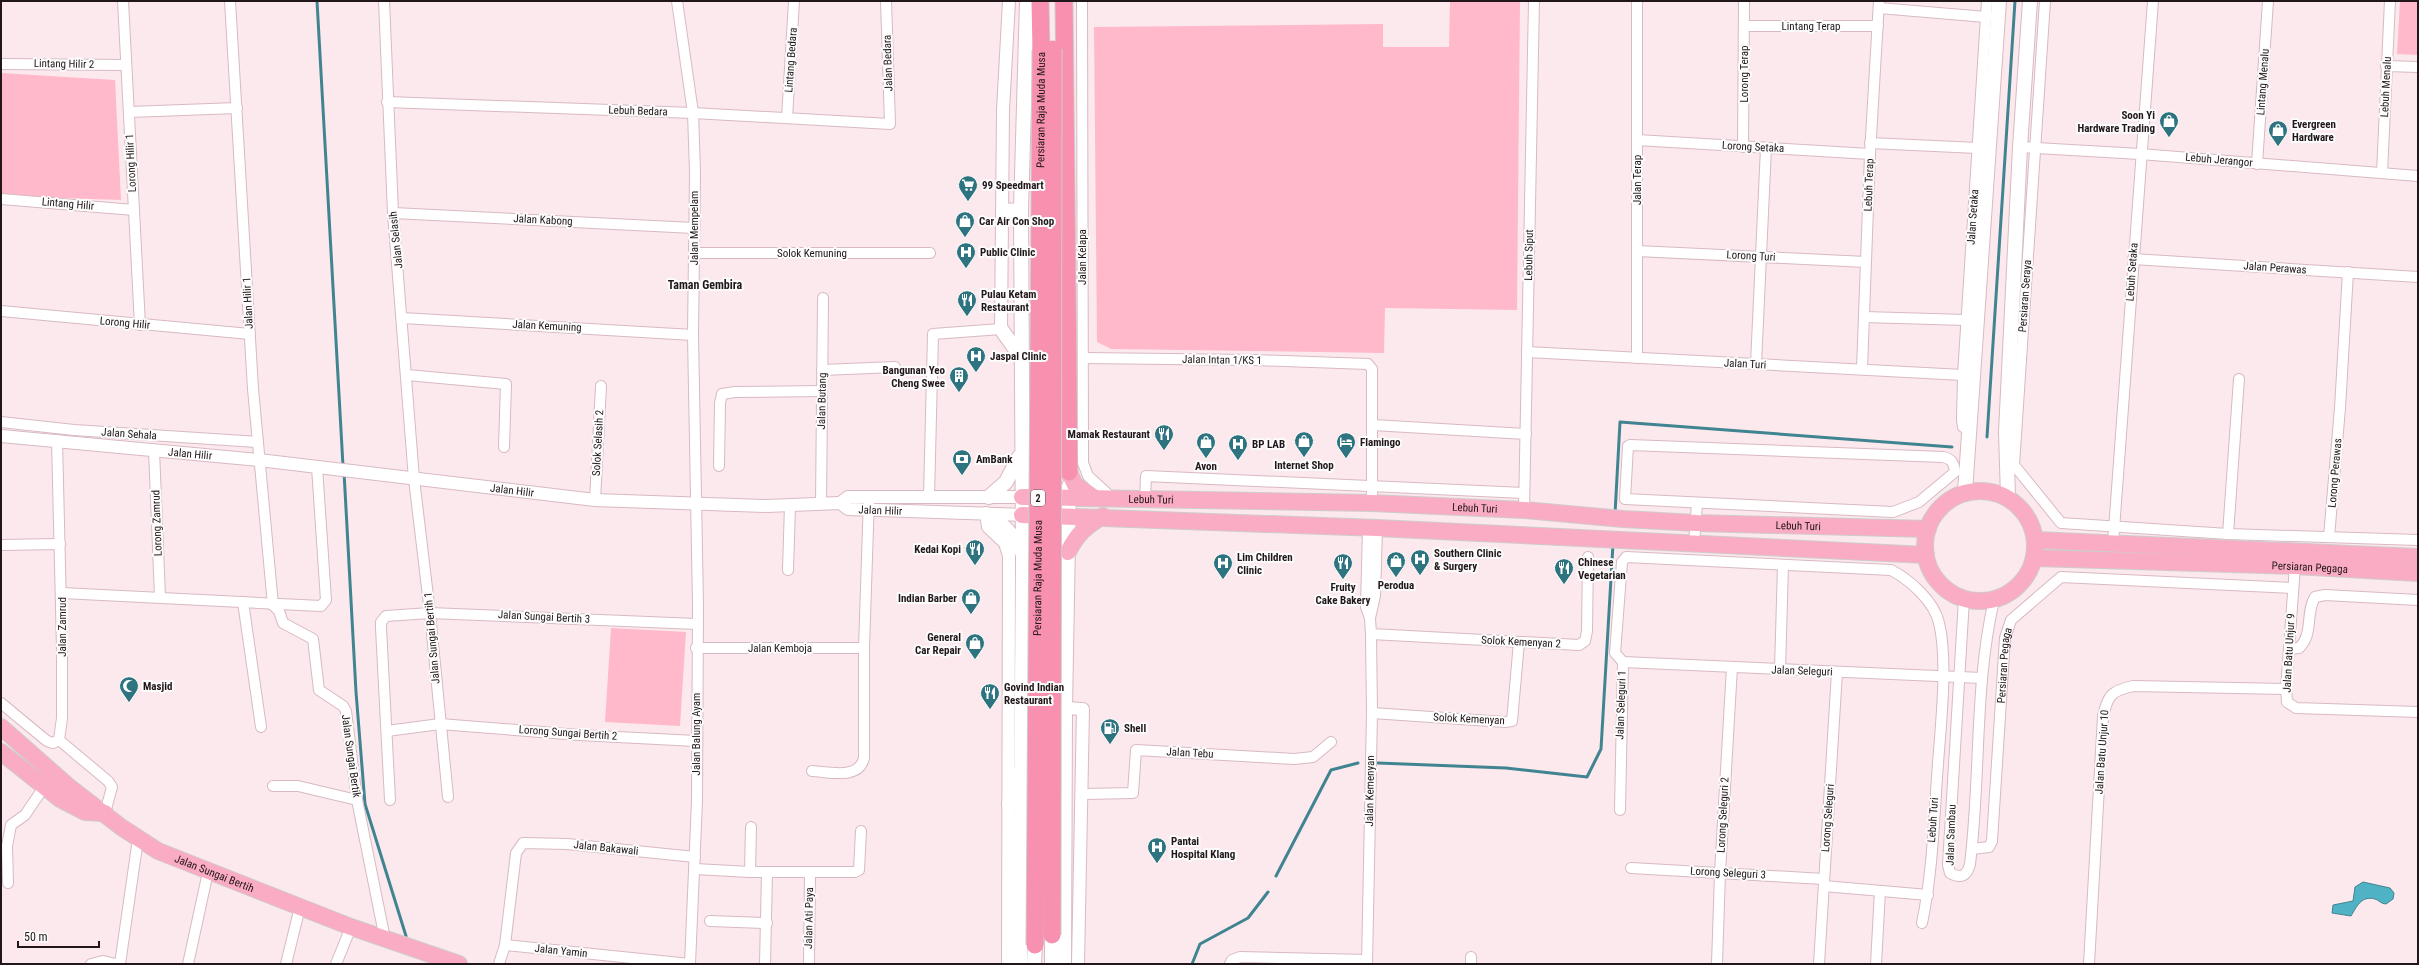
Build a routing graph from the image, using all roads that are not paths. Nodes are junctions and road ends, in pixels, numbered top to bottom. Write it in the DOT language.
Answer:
graph roads {
  1 [pos="122,1"];
  2 [pos="230,1"];
  3 [pos="384,1"];
  4 [pos="677,1"];
  5 [pos="794,1"];
  6 [pos="886,1"];
  7 [pos="1009,1"];
  8 [pos="1027,1"];
  9 [pos="1040,1"];
  10 [pos="1053,1"];
  11 [pos="1064,1"];
  12 [pos="1082,1"];
  13 [pos="1534,1"];
  14 [pos="1637,1"];
  15 [pos="1744,1"];
  16 [pos="1987,1"];
  17 [pos="2000,1"];
  18 [pos="2030,1"];
  19 [pos="2045,1"];
  20 [pos="2153,1"];
  21 [pos="2268,1"];
  22 [pos="2390,1"];
  23 [pos="1879,4"];
  24 [pos="1986,17"];
  25 [pos="1744,26"];
  26 [pos="1878,26"];
  27 [pos="1047,50"];
  28 [pos="1,64"];
  29 [pos="126,65"];
  30 [pos="2386,66"];
  31 [pos="2418,67"];
  32 [pos="387,102"];
  33 [pos="237,108"];
  34 [pos="128,112"];
  35 [pos="693,113"];
  36 [pos="787,118"];
  37 [pos="890,124"];
  38 [pos="1637,140"];
  39 [pos="1870,143"];
  40 [pos="1743,147"];
  41 [pos="2020,147"];
  42 [pos="1766,148"];
  43 [pos="1977,148"];
  44 [pos="2036,148"];
  45 [pos="1870,154"];
  46 [pos="2140,154"];
  47 [pos="2257,164"];
  48 [pos="2382,173"];
  49 [pos="2418,176"];
  50 [pos="1,199"];
  51 [pos="134,210"];
  52 [pos="1021,210"];
  53 [pos="1003,211"];
  54 [pos="392,213"];
  55 [pos="694,228"];
  56 [pos="1637,251"];
  57 [pos="695,253"];
  58 [pos="930,253"];
  59 [pos="1761,257"];
  60 [pos="2133,259"];
  61 [pos="1866,262"];
  62 [pos="2348,272"];
  63 [pos="2418,277"];
  64 [pos="1074,286"];
  65 [pos="823,298"];
  66 [pos="1,311"];
  67 [pos="1864,317"];
  68 [pos="402,318"];
  69 [pos="1966,320"];
  70 [pos="140,324"];
  71 [pos="1001,329"];
  72 [pos="250,334"];
  73 [pos="693,335"];
  74 [pos="1527,352"];
  75 [pos="1021,357"];
  76 [pos="1083,358"];
  77 [pos="1637,358"];
  78 [pos="1756,364"];
  79 [pos="895,367"];
  80 [pos="1862,369"];
  81 [pos="822,370"];
  82 [pos="407,375"];
  83 [pos="1963,375"];
  84 [pos="2239,379"];
  85 [pos="601,386"];
  86 [pos="822,391"];
  87 [pos="1021,408"];
  88 [pos="1076,413"];
  89 [pos="1,422"];
  90 [pos="1373,425"];
  91 [pos="1969,429"];
  92 [pos="1526,434"];
  93 [pos="1,436"];
  94 [pos="57,440"];
  95 [pos="258,442"];
  96 [pos="504,447"];
  97 [pos="154,450"];
  98 [pos="1021,452"];
  99 [pos="259,460"];
  100 [pos="720,466"];
  101 [pos="317,467"];
  102 [pos="1069,472"];
  103 [pos="414,480"];
  104 [pos="1373,485"];
  105 [pos="1524,492"];
  106 [pos="1965,492"];
  107 [pos="869,497"];
  108 [pos="929,497"];
  109 [pos="989,497"];
  110 [pos="1022,497"];
  111 [pos="2008,497"];
  112 [pos="1069,498"];
  113 [pos="1096,499"];
  114 [pos="1114,499"];
  115 [pos="595,500"];
  116 [pos="844,500"];
  117 [pos="1145,500"];
  118 [pos="1372,503"];
  119 [pos="1697,503"];
  120 [pos="696,504"];
  121 [pos="821,504"];
  122 [pos="790,505"];
  123 [pos="1423,506"];
  124 [pos="868,510"];
  125 [pos="1524,510"];
  126 [pos="986,514"];
  127 [pos="1022,515"];
  128 [pos="1069,516"];
  129 [pos="1103,516"];
  130 [pos="1696,523"];
  131 [pos="2113,526"];
  132 [pos="1372,528"];
  133 [pos="1928,528"];
  134 [pos="2228,534"];
  135 [pos="2329,537"];
  136 [pos="2036,540"];
  137 [pos="2418,540"];
  138 [pos="2113,543"];
  139 [pos="60,544"];
  140 [pos="1694,544"];
  141 [pos="1,545"];
  142 [pos="1068,552"];
  143 [pos="1023,555"];
  144 [pos="1926,555"];
  145 [pos="1588,557"];
  146 [pos="1626,557"];
  147 [pos="2418,557"];
  148 [pos="2034,558"];
  149 [pos="1783,565"];
  150 [pos="2295,566"];
  151 [pos="788,570"];
  152 [pos="2418,573"];
  153 [pos="1067,580"];
  154 [pos="1023,581"];
  155 [pos="2293,588"];
  156 [pos="62,593"];
  157 [pos="160,597"];
  158 [pos="1964,599"];
  159 [pos="1994,600"];
  160 [pos="2418,600"];
  161 [pos="244,602"];
  162 [pos="273,605"];
  163 [pos="430,613"];
  164 [pos="697,624"];
  165 [pos="1371,634"];
  166 [pos="1519,642"];
  167 [pos="696,648"];
  168 [pos="864,648"];
  169 [pos="2289,649"];
  170 [pos="1623,662"];
  171 [pos="1732,667"];
  172 [pos="1780,670"];
  173 [pos="1837,672"];
  174 [pos="1942,677"];
  175 [pos="1961,677"];
  176 [pos="1982,678"];
  177 [pos="2286,689"];
  178 [pos="1,703"];
  179 [pos="1065,708"];
  180 [pos="2418,712"];
  181 [pos="1372,713"];
  182 [pos="440,724"];
  183 [pos="1,727"];
  184 [pos="261,727"];
  185 [pos="387,732"];
  186 [pos="1021,737"];
  187 [pos="59,740"];
  188 [pos="696,741"];
  189 [pos="1331,742"];
  190 [pos="1,752"];
  191 [pos="812,771"];
  192 [pos="273,786"];
  193 [pos="44,787"];
  194 [pos="1083,794"];
  195 [pos="448,797"];
  196 [pos="357,800"];
  197 [pos="390,800"];
  198 [pos="1009,804"];
  199 [pos="1620,810"];
  200 [pos="106,813"];
  201 [pos="751,827"];
  202 [pos="861,831"];
  203 [pos="138,839"];
  204 [pos="1972,849"];
  205 [pos="695,857"];
  206 [pos="1631,868"];
  207 [pos="694,869"];
  208 [pos="208,872"];
  209 [pos="750,872"];
  210 [pos="767,872"];
  211 [pos="810,872"];
  212 [pos="1720,873"];
  213 [pos="1064,877"];
  214 [pos="8,883"];
  215 [pos="1824,883"];
  216 [pos="1080,885"];
  217 [pos="1880,891"];
  218 [pos="1928,895"];
  219 [pos="300,907"];
  220 [pos="710,921"];
  221 [pos="766,923"];
  222 [pos="1922,923"];
  223 [pos="351,927"];
  224 [pos="1052,936"];
  225 [pos="385,939"];
  226 [pos="504,945"];
  227 [pos="1034,946"];
  228 [pos="1367,962"];
  229 [pos="91,964"];
  230 [pos="116,964"];
  231 [pos="120,964"];
  232 [pos="188,964"];
  233 [pos="286,964"];
  234 [pos="336,964"];
  235 [pos="459,964"];
  236 [pos="499,964"];
  237 [pos="690,964"];
  238 [pos="765,964"];
  239 [pos="808,964"];
  240 [pos="1008,964"];
  241 [pos="1020,964"];
  242 [pos="1034,964"];
  243 [pos="1052,964"];
  244 [pos="1064,964"];
  245 [pos="1078,964"];
  246 [pos="1230,964"];
  247 [pos="1717,964"];
  248 [pos="1819,964"];
  249 [pos="1876,964"];
  250 [pos="2089,964"];
  1 -- 29 [label="street, Lorong Hilir 1"];
  2 -- 33 [label="street, Jalan Hilir 1"];
  3 -- 32 [label="street, Jalan Selasih"];
  4 -- 35 [label="street, Jalan Mempelam"];
  5 -- 36 [label="street, Lintang Bedara"];
  6 -- 37 [label="street, Jalan Bedara"];
  7 -- 53 [label="street"];
  8 -- 52 [label="main road"];
  9 -- 27 [label="highway, Persiaran Raja Muda Musa / 2"];
  10 -- 27 [label="highway, Persiaran Raja Muda Musa / 2"];
  11 -- 64 [label="highway"];
  12 -- 64 [label="street, Jalan Kelapa"];
  13 -- 74 [label="street, Lebuh Siput"];
  14 -- 38 [label="street, Jalan Terap"];
  15 -- 25 [label="street, Lorong Terap"];
  16 -- 24 [label="street, Jalan Setaka"];
  17 -- 91 [label="main road"];
  18 -- 41 [label="main road, Persiaran Seraya"];
  19 -- 44 [label="street, Persiaran Seraya"];
  20 -- 46 [label="street, Lebuh Setaka"];
  21 -- 47 [label="street, Lintang Menalu"];
  22 -- 30 [label="street, Lebuh Menalu"];
  23 -- 24 [label="street"];
  23 -- 26 [label="street, Lebuh Terap"];
  24 -- 43 [label="street, Jalan Setaka"];
  25 -- 26 [label="street, Lintang Terap"];
  25 -- 40 [label="street, Lorong Terap"];
  26 -- 39 [label="street, Lebuh Terap"];
  27 -- 224 [label="highway, Persiaran Raja Muda Musa / 2, bridge"];
  27 -- 227 [label="highway, Persiaran Raja Muda Musa / 2, bridge"];
  28 -- 29 [label="street, Lintang Hilir 2"];
  29 -- 34 [label="street, Lorong Hilir 1"];
  30 -- 31 [label="street"];
  30 -- 48 [label="street, Lebuh Menalu"];
  32 -- 35 [label="street, Lebuh Bedara"];
  32 -- 54 [label="street, Jalan Selasih"];
  33 -- 34 [label="street"];
  33 -- 72 [label="street, Jalan Hilir 1"];
  34 -- 51 [label="street, Lorong Hilir 1"];
  35 -- 36 [label="street, Lebuh Bedara"];
  35 -- 55 [label="street, Jalan Mempelam"];
  36 -- 37 [label="street, Lebuh Bedara"];
  38 -- 40 [label="street, Lorong Setaka"];
  38 -- 56 [label="street, Jalan Terap"];
  39 -- 43 [label="street"];
  39 -- 45 [label="street, Lebuh Terap"];
  40 -- 42 [label="street, Lorong Setaka"];
  41 -- 44 [label="street, Lebuh Jerangor"];
  41 -- 111 [label="main road, Persiaran Seraya"];
  42 -- 45 [label="street, Lorong Setaka"];
  42 -- 59 [label="street"];
  43 -- 69 [label="street, Jalan Setaka"];
  44 -- 46 [label="street, Lebuh Jerangor"];
  44 -- 131 [label="street, Persiaran Seraya"];
  45 -- 61 [label="street, Lebuh Terap"];
  46 -- 47 [label="street, Lebuh Jerangor"];
  46 -- 60 [label="street, Lebuh Setaka"];
  47 -- 48 [label="street, Lebuh Jerangor"];
  48 -- 49 [label="street, Lebuh Jerangor"];
  50 -- 51 [label="street, Lintang Hilir"];
  51 -- 70 [label="street, Lorong Hilir 1"];
  52 -- 53 [label="main road"];
  52 -- 75 [label="main road"];
  53 -- 71 [label="street"];
  54 -- 55 [label="street, Jalan Kabong"];
  54 -- 68 [label="street, Jalan Selasih"];
  55 -- 57 [label="street, Jalan Mempelam"];
  56 -- 59 [label="street, Lorong Turi"];
  56 -- 77 [label="street, Jalan Terap"];
  57 -- 58 [label="street, Solok Kemuning"];
  57 -- 73 [label="street, Jalan Mempelam"];
  59 -- 61 [label="street, Lorong Turi"];
  59 -- 78 [label="street"];
  60 -- 62 [label="street, Jalan Perawas"];
  60 -- 131 [label="street, Lebuh Setaka"];
  61 -- 67 [label="street, Lebuh Terap"];
  62 -- 63 [label="street, Jalan Perawas"];
  62 -- 135 [label="street, Lorong Perawas"];
  64 -- 76 [label="street, Jalan Kelapa"];
  64 -- 88 [label="highway"];
  65 -- 81 [label="street, Jalan Butang"];
  66 -- 70 [label="street, Lorong Hilir"];
  67 -- 69 [label="street"];
  67 -- 80 [label="street, Lebuh Terap"];
  68 -- 73 [label="street, Jalan Kemuning"];
  68 -- 82 [label="street, Jalan Selasih"];
  69 -- 83 [label="street, Jalan Setaka"];
  70 -- 72 [label="street, Lorong Hilir"];
  71 -- 75 [label="main road"];
  71 -- 108 [label="street"];
  72 -- 95 [label="street, Jalan Hilir 1"];
  73 -- 120 [label="street, Jalan Mempelam"];
  74 -- 77 [label="street, Jalan Turi"];
  74 -- 92 [label="street, Lebuh Siput"];
  75 -- 87 [label="main road"];
  76 -- 88 [label="street, Jalan Kelapa"];
  76 -- 90 [label="street, Jalan Intan 1/KS 1"];
  77 -- 78 [label="street, Jalan Turi"];
  78 -- 80 [label="street, Jalan Turi"];
  79 -- 81 [label="street"];
  80 -- 83 [label="street, Jalan Turi"];
  81 -- 86 [label="street, Jalan Butang"];
  82 -- 96 [label="street"];
  82 -- 103 [label="street, Jalan Selasih"];
  83 -- 91 [label="street, Jalan Setaka"];
  84 -- 134 [label="street"];
  85 -- 115 [label="street, Solok Selasih 2"];
  86 -- 100 [label="street"];
  86 -- 121 [label="street, Jalan Butang"];
  87 -- 88 [label="main road"];
  87 -- 98 [label="main road"];
  88 -- 102 [label="highway"];
  88 -- 114 [label="street, Jalan Kelapa"];
  89 -- 95 [label="street, Jalan Sehala"];
  90 -- 92 [label="street"];
  90 -- 104 [label="street"];
  91 -- 106 [label="main road"];
  92 -- 105 [label="street, Lebuh Siput"];
  93 -- 94 [label="street, Jalan Hilir"];
  94 -- 97 [label="street, Jalan Hilir"];
  94 -- 139 [label="street, Jalan Zamrud"];
  95 -- 99 [label="street, Jalan Hilir 1"];
  97 -- 99 [label="street, Jalan Hilir"];
  97 -- 157 [label="street, Lorong Zamrud"];
  98 -- 109 [label="main road"];
  98 -- 110 [label="main road"];
  99 -- 101 [label="street, Jalan Hilir"];
  99 -- 162 [label="street, Jalan Hilir 1"];
  101 -- 103 [label="street, Jalan Hilir"];
  101 -- 162 [label="street"];
  102 -- 112 [label="main road"];
  102 -- 113 [label="main road"];
  103 -- 115 [label="street, Jalan Hilir"];
  103 -- 163 [label="street, Jalan Sungai Bertih 1"];
  104 -- 105 [label="street, Lebuh Turi"];
  104 -- 117 [label="street, Lebuh Turi"];
  104 -- 118 [label="street"];
  105 -- 125 [label="street, Lebuh Siput"];
  106 -- 111 [label="main road"];
  106 -- 133 [label="main road"];
  107 -- 108 [label="street, Jalan Hilir"];
  107 -- 116 [label="street, Jalan Hilir"];
  107 -- 124 [label="street"];
  108 -- 109 [label="street, Jalan Hilir"];
  109 -- 110 [label="street, Jalan Hilir"];
  110 -- 112 [label="main road, Lebuh Turi"];
  110 -- 127 [label="main road"];
  111 -- 136 [label="main road"];
  112 -- 113 [label="main road, Lebuh Turi"];
  112 -- 128 [label="main road"];
  113 -- 114 [label="main road, Lebuh Turi"];
  114 -- 117 [label="main road, Lebuh Turi"];
  115 -- 120 [label="street, Jalan Hilir"];
  116 -- 121 [label="street, Jalan Hilir"];
  116 -- 124 [label="street, Jalan Hilir"];
  117 -- 118 [label="main road, Lebuh Turi"];
  118 -- 123 [label="main road, Lebuh Turi"];
  119 -- 119 [label="street"];
  119 -- 130 [label="street"];
  120 -- 122 [label="street, Jalan Hilir"];
  120 -- 164 [label="street, Jalan Balung Ayam"];
  121 -- 122 [label="street, Jalan Hilir"];
  122 -- 151 [label="street"];
  123 -- 125 [label="main road, Lebuh Turi"];
  123 -- 132 [label="main road"];
  124 -- 126 [label="street, Jalan Hilir"];
  124 -- 168 [label="street"];
  125 -- 130 [label="main road, Lebuh Turi"];
  126 -- 127 [label="street, Jalan Hilir"];
  126 -- 143 [label="main road"];
  126 -- 198 [label="street"];
  127 -- 128 [label="main road, Lebuh Turi"];
  127 -- 143 [label="main road"];
  128 -- 129 [label="main road, Lebuh Turi"];
  128 -- 142 [label="main road"];
  129 -- 132 [label="main road, Lebuh Turi"];
  129 -- 142 [label="main road"];
  130 -- 133 [label="main road, Lebuh Turi"];
  130 -- 140 [label="street"];
  131 -- 134 [label="street, Persiaran Seraya"];
  131 -- 138 [label="street, Lebuh Setaka"];
  132 -- 140 [label="main road, Lebuh Turi"];
  132 -- 165 [label="street, Jalan Kemenyan"];
  133 -- 144 [label="main road"];
  134 -- 135 [label="street, Persiaran Seraya"];
  135 -- 137 [label="street, Persiaran Seraya"];
  136 -- 138 [label="main road, Persiaran Pegaga"];
  136 -- 148 [label="main road"];
  138 -- 147 [label="main road, Persiaran Pegaga"];
  139 -- 141 [label="street"];
  139 -- 156 [label="street, Jalan Zamrud"];
  140 -- 144 [label="main road, Lebuh Turi"];
  142 -- 153 [label="main road"];
  143 -- 154 [label="main road"];
  144 -- 158 [label="main road"];
  145 -- 166 [label="street, Solok Kemenyan 2"];
  146 -- 149 [label="street, Lebuh Turi"];
  146 -- 170 [label="street, Jalan Seleguri 1"];
  148 -- 150 [label="main road, Persiaran Pegaga"];
  148 -- 159 [label="main road"];
  149 -- 172 [label="street"];
  149 -- 174 [label="street, Lebuh Turi"];
  150 -- 152 [label="main road, Persiaran Pegaga"];
  150 -- 155 [label="street, Jalan Batu Unjur 9"];
  153 -- 154 [label="main road"];
  153 -- 179 [label="main road"];
  154 -- 186 [label="main road"];
  155 -- 169 [label="street, Jalan Batu Unjur 9"];
  155 -- 204 [label="street, Persiaran Pegaga"];
  156 -- 157 [label="street"];
  156 -- 187 [label="street, Jalan Zamrud"];
  157 -- 161 [label="street"];
  158 -- 159 [label="main road"];
  158 -- 175 [label="street, Jalan Sambau"];
  159 -- 176 [label="street, Jalan Sambau"];
  160 -- 169 [label="street"];
  161 -- 162 [label="street"];
  161 -- 184 [label="street"];
  162 -- 196 [label="street, Jalan Sungai Bertik"];
  163 -- 164 [label="street, Jalan Sungai Bertih 3"];
  163 -- 182 [label="street, Jalan Sungai Bertih 1"];
  163 -- 185 [label="street, Jalan Sungai Bertih 3"];
  164 -- 167 [label="street, Jalan Balung Ayam"];
  165 -- 166 [label="street, Solok Kemenyan 2"];
  165 -- 181 [label="street, Jalan Kemenyan"];
  166 -- 181 [label="street, Solok Kemenyan"];
  167 -- 168 [label="street, Jalan Kemboja"];
  167 -- 188 [label="street, Jalan Balung Ayam"];
  168 -- 191 [label="street"];
  169 -- 177 [label="street, Jalan Batu Unjur 9"];
  170 -- 171 [label="street, Jalan Seleguri"];
  170 -- 199 [label="street, Jalan Seleguri 1"];
  171 -- 172 [label="street, Jalan Seleguri"];
  171 -- 212 [label="street, Lorong Seleguri 2"];
  172 -- 173 [label="street, Jalan Seleguri"];
  173 -- 174 [label="street, Jalan Seleguri"];
  173 -- 215 [label="street, Lorong Seleguri"];
  174 -- 175 [label="street, Jalan Seleguri"];
  174 -- 218 [label="street, Lebuh Turi"];
  175 -- 176 [label="street, Jalan Seleguri"];
  175 -- 204 [label="street, Jalan Sambau"];
  176 -- 204 [label="street, Jalan Sambau"];
  177 -- 180 [label="street, Jalan Batu Unjur 9"];
  177 -- 250 [label="street, Jalan Batu Unjur 10"];
  178 -- 187 [label="street"];
  179 -- 194 [label="street"];
  179 -- 213 [label="main road"];
  181 -- 228 [label="street, Jalan Kemenyan"];
  182 -- 185 [label="street, Lorong Sungai Bertih 2"];
  182 -- 188 [label="street, Lorong Sungai Bertih 2"];
  182 -- 195 [label="street, Jalan Sungai Bertih 1"];
  183 -- 200 [label="main road, Jalan Sungai Bertih"];
  185 -- 197 [label="street"];
  186 -- 198 [label="main road"];
  186 -- 241 [label="main road"];
  187 -- 200 [label="street"];
  188 -- 205 [label="street, Jalan Balung Ayam"];
  189 -- 194 [label="street, Jalan Tebu"];
  190 -- 193 [label="main road"];
  192 -- 196 [label="street"];
  193 -- 200 [label="main road"];
  193 -- 214 [label="street"];
  194 -- 216 [label="street"];
  196 -- 225 [label="street, Jalan Sungai Bertik"];
  198 -- 240 [label="street"];
  200 -- 203 [label="main road, Jalan Sungai Bertih"];
  201 -- 209 [label="street"];
  202 -- 211 [label="street"];
  203 -- 208 [label="main road, Jalan Sungai Bertih"];
  203 -- 231 [label="street"];
  205 -- 207 [label="street, Jalan Balung Ayam"];
  205 -- 226 [label="street, Jalan Bakawali"];
  206 -- 212 [label="street, Lorong Seleguri 3"];
  207 -- 209 [label="street"];
  207 -- 237 [label="street, Jalan Balung Ayam"];
  208 -- 219 [label="main road, Jalan Sungai Bertih"];
  208 -- 232 [label="street"];
  209 -- 210 [label="street"];
  210 -- 211 [label="street"];
  210 -- 221 [label="street"];
  211 -- 239 [label="street, Jalan Ati Paya"];
  212 -- 215 [label="street, Lorong Seleguri 3"];
  212 -- 247 [label="street, Lorong Seleguri 2"];
  213 -- 216 [label="street"];
  213 -- 244 [label="main road"];
  215 -- 217 [label="street, Lorong Seleguri 3"];
  215 -- 248 [label="street, Lorong Seleguri"];
  216 -- 245 [label="street"];
  217 -- 218 [label="street, Lorong Seleguri 3"];
  217 -- 249 [label="street"];
  218 -- 222 [label="street, Lebuh Turi"];
  219 -- 223 [label="main road, Jalan Sungai Bertih"];
  219 -- 233 [label="street"];
  220 -- 221 [label="street"];
  221 -- 238 [label="street"];
  223 -- 225 [label="main road, Jalan Sungai Bertih"];
  223 -- 234 [label="street"];
  224 -- 243 [label="main road, Persiaran Raja Muda Musa / 2"];
  225 -- 235 [label="main road, Jalan Sungai Bertih"];
  226 -- 236 [label="street"];
  226 -- 237 [label="street, Jalan Yamin"];
  227 -- 242 [label="main road, Persiaran Raja Muda Musa / 2"];
  228 -- 246 [label="street"];
  229 -- 230 [label="street"];
}
